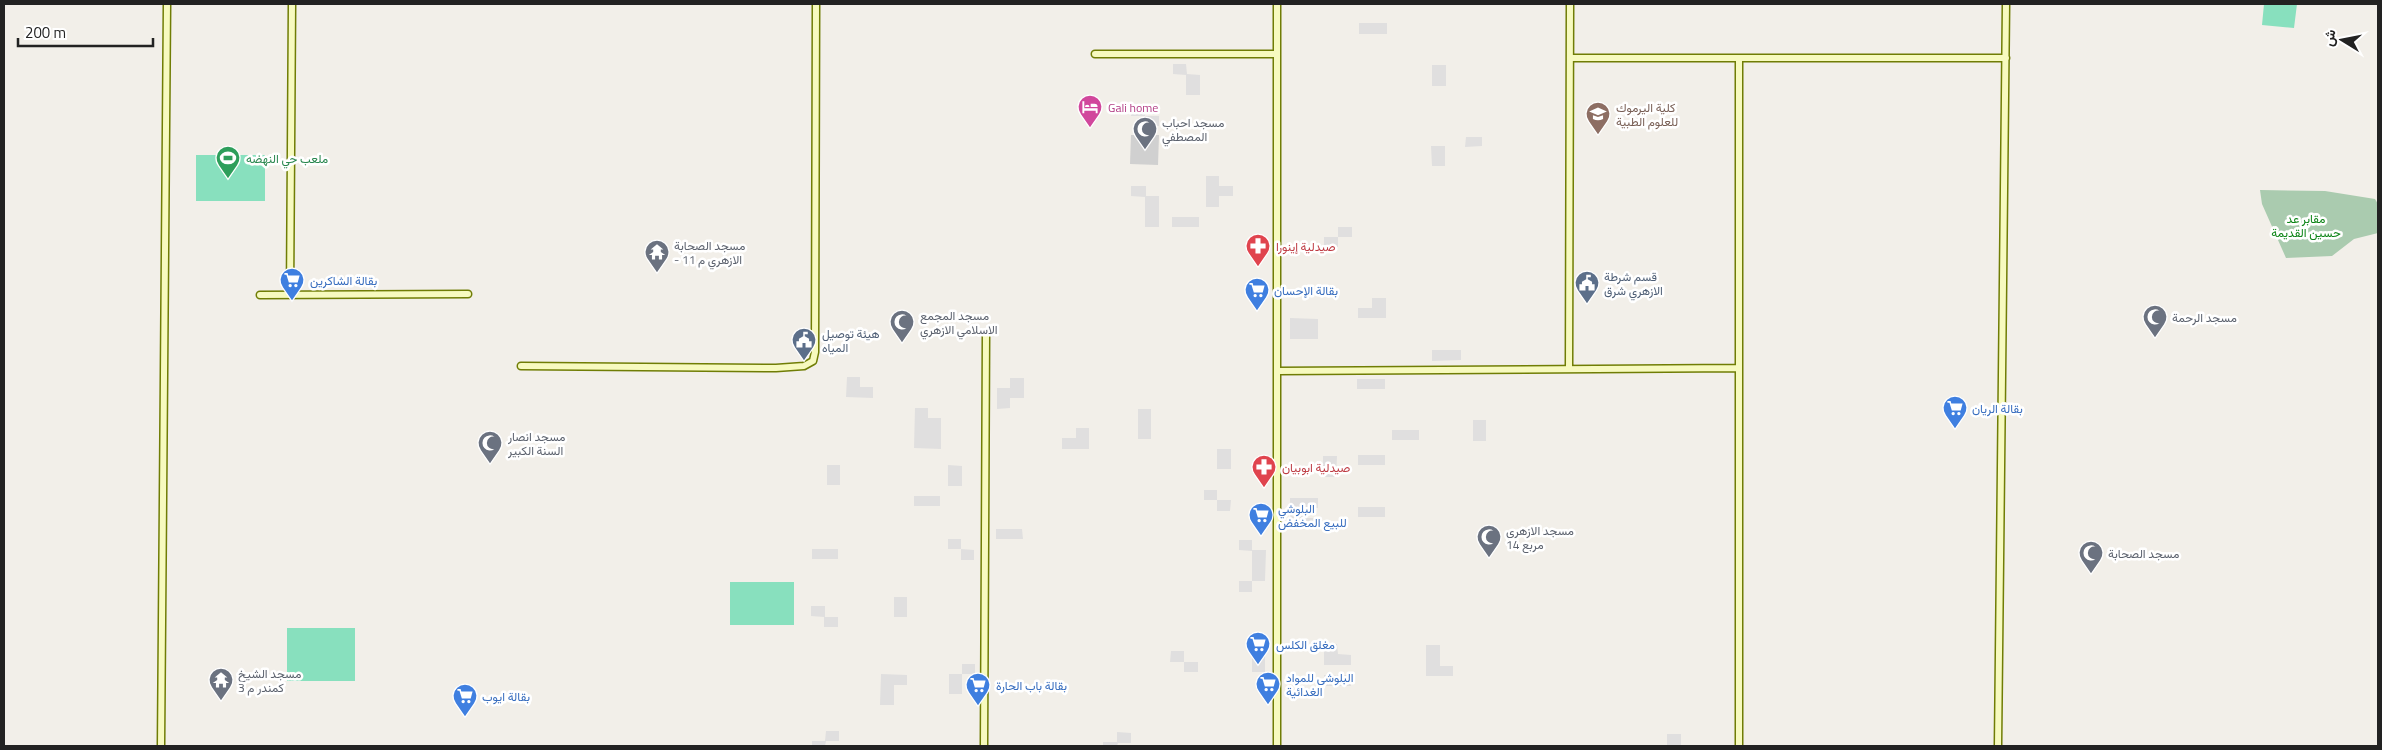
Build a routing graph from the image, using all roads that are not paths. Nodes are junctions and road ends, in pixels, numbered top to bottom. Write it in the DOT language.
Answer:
graph roads {
  1 [pos="167,4"];
  2 [pos="292,4"];
  3 [pos="816,4"];
  4 [pos="1277,4"];
  5 [pos="1570,4"];
  6 [pos="2006,4"];
  7 [pos="1095,54"];
  8 [pos="1277,54"];
  9 [pos="1570,58"];
  10 [pos="1739,58"];
  11 [pos="2006,58"];
  12 [pos="468,294"];
  13 [pos="260,295"];
  14 [pos="290,295"];
  15 [pos="986,333"];
  16 [pos="521,366"];
  17 [pos="1739,368"];
  18 [pos="1569,369"];
  19 [pos="1277,371"];
  20 [pos="161,746"];
  21 [pos="984,746"];
  22 [pos="1276,746"];
  23 [pos="1739,746"];
  24 [pos="1998,746"];
  1 -- 20 [label="street"];
  2 -- 14 [label="street"];
  3 -- 16 [label="street"];
  4 -- 8 [label="street"];
  5 -- 9 [label="street"];
  6 -- 11 [label="street"];
  7 -- 8 [label="street"];
  8 -- 19 [label="street"];
  9 -- 10 [label="street"];
  9 -- 18 [label="street"];
  10 -- 11 [label="street"];
  10 -- 17 [label="street"];
  11 -- 24 [label="street"];
  12 -- 14 [label="street"];
  13 -- 14 [label="street"];
  15 -- 21 [label="street"];
  17 -- 18 [label="street"];
  17 -- 23 [label="street"];
  18 -- 19 [label="street"];
  19 -- 22 [label="street"];
}
